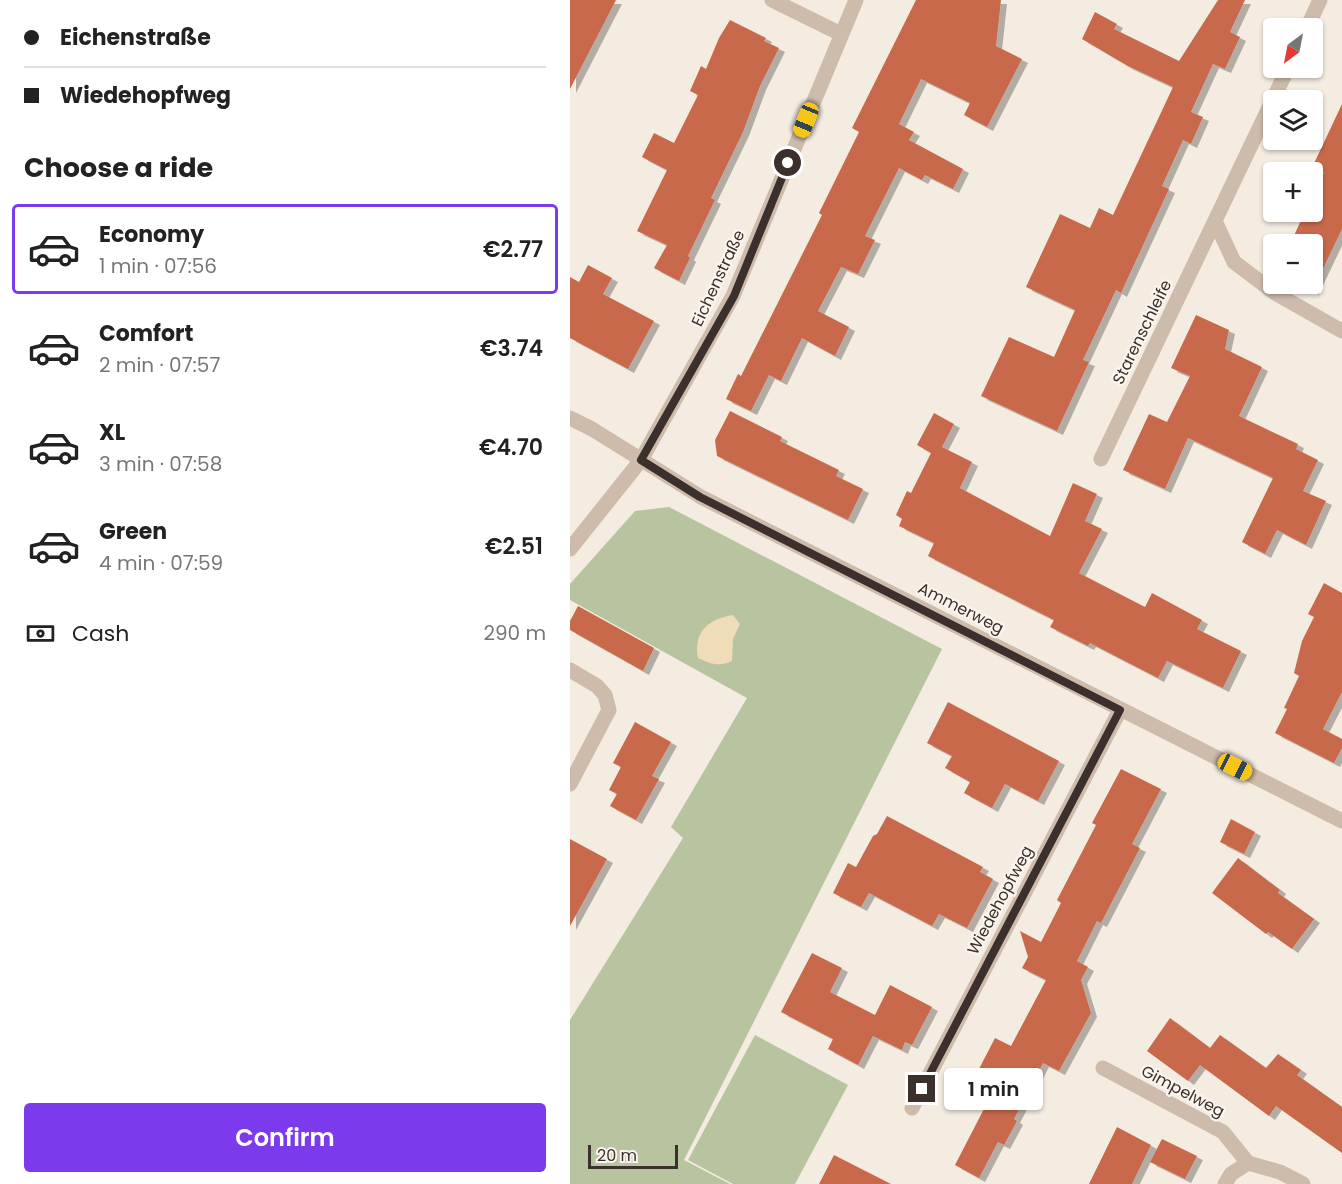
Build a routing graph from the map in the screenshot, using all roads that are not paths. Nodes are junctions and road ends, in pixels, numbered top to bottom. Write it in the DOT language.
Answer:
graph roads {
  1 [pos="772,0"];
  2 [pos="856,0"];
  3 [pos="1320,0"];
  4 [pos="1312,18"];
  5 [pos="841,34"];
  6 [pos="1283,78"];
  7 [pos="1215,221"];
  8 [pos="1342,331"];
  9 [pos="570,418"];
  10 [pos="1101,459"];
  11 [pos="641,460"];
  12 [pos="570,549"];
  13 [pos="570,670"];
  14 [pos="1120,710"];
  15 [pos="570,784"];
  16 [pos="1342,821"];
  17 [pos="1103,1068"];
  18 [pos="912,1108"];
  19 [pos="1248,1163"];
  20 [pos="1225,1184"];
  21 [pos="1303,1184"];
  1 -- 5 [label="street"];
  2 -- 5 [label="street, Eichenstraße"];
  3 -- 4 [label="street"];
  5 -- 11 [label="street, Eichenstraße"];
  6 -- 7 [label="street, Starenschleife"];
  7 -- 8 [label="street"];
  7 -- 10 [label="street, Starenschleife"];
  9 -- 11 [label="street, Ammerweg"];
  11 -- 12 [label="street, Eichenstraße"];
  11 -- 14 [label="street, Ammerweg"];
  13 -- 15 [label="street"];
  14 -- 16 [label="street, Ammerweg"];
  14 -- 18 [label="street, Wiedehopfweg"];
  17 -- 19 [label="street, Gimpelweg"];
  19 -- 20 [label="street"];
  19 -- 21 [label="street"];
}
